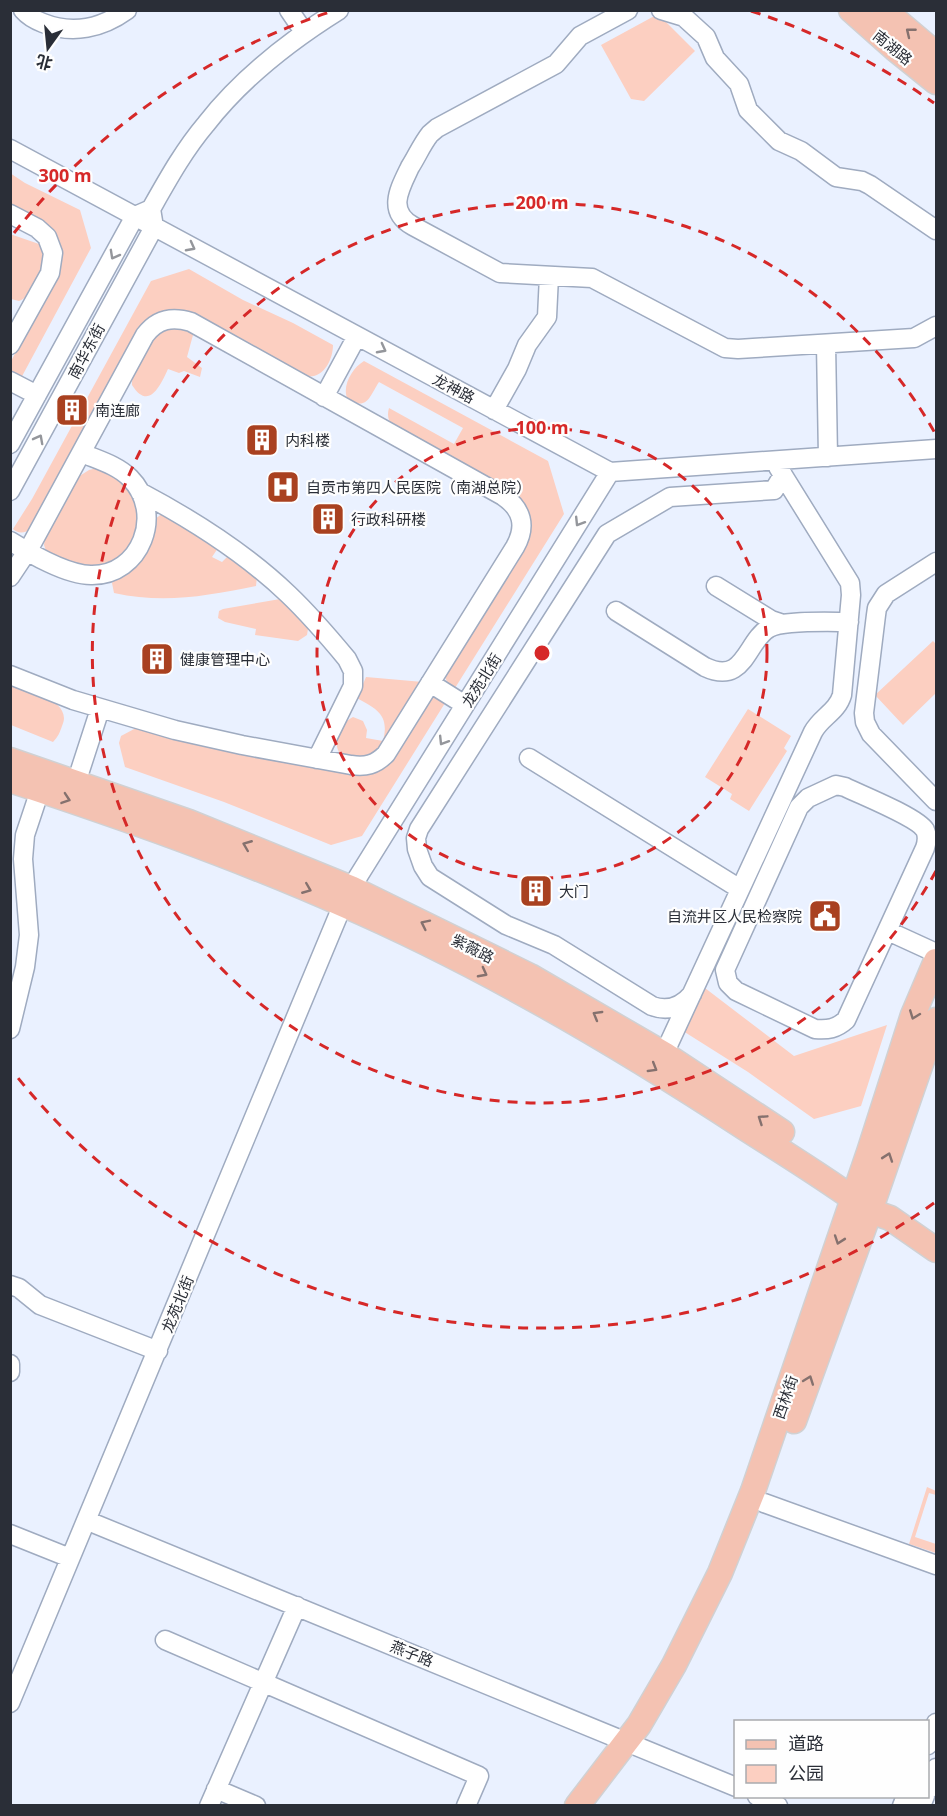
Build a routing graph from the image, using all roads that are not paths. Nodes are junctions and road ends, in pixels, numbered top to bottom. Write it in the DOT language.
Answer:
graph roads {
  1 [pos="23,10"];
  2 [pos="127,10"];
  3 [pos="290,10"];
  4 [pos="339,10"];
  5 [pos="627,10"];
  6 [pos="661,10"];
  7 [pos="851,10"];
  8 [pos="884,10"];
  9 [pos="304,32"];
  10 [pos="936,54"];
  11 [pos="936,82"];
  12 [pos="10,149"];
  13 [pos="10,214"];
  14 [pos="147,217"];
  15 [pos="936,230"];
  16 [pos="549,276"];
  17 [pos="936,326"];
  18 [pos="357,336"];
  19 [pos="825,344"];
  20 [pos="10,345"];
  21 [pos="10,381"];
  22 [pos="37,395"];
  23 [pos="324,396"];
  24 [pos="494,410"];
  25 [pos="10,444"];
  26 [pos="936,449"];
  27 [pos="82,453"];
  28 [pos="828,457"];
  29 [pos="779,468"];
  30 [pos="610,472"];
  31 [pos="10,490"];
  32 [pos="140,492"];
  33 [pos="10,541"];
  34 [pos="27,552"];
  35 [pos="936,562"];
  36 [pos="10,577"];
  37 [pos="716,586"];
  38 [pos="746,605"];
  39 [pos="616,611"];
  40 [pos="849,622"];
  41 [pos="783,624"];
  42 [pos="756,642"];
  43 [pos="10,675"];
  44 [pos="430,683"];
  45 [pos="465,705"];
  46 [pos="100,709"];
  47 [pos="529,758"];
  48 [pos="317,759"];
  49 [pos="10,760"];
  50 [pos="10,780"];
  51 [pos="76,783"];
  52 [pos="40,790"];
  53 [pos="936,801"];
  54 [pos="740,889"];
  55 [pos="347,896"];
  56 [pos="888,931"];
  57 [pos="936,953"];
  58 [pos="936,961"];
  59 [pos="692,994"];
  60 [pos="13,1007"];
  61 [pos="936,1020"];
  62 [pos="10,1029"];
  63 [pos="664,1054"];
  64 [pos="869,1201"];
  65 [pos="936,1250"];
  66 [pos="10,1285"];
  67 [pos="158,1351"];
  68 [pos="10,1365"];
  69 [pos="10,1372"];
  70 [pos="764,1503"];
  71 [pos="88,1521"];
  72 [pos="10,1534"];
  73 [pos="70,1558"];
  74 [pos="936,1565"];
  75 [pos="297,1606"];
  76 [pos="165,1640"];
  77 [pos="10,1703"];
  78 [pos="936,1723"];
  79 [pos="929,1739"];
  80 [pos="633,1744"];
  81 [pos="936,1768"];
  82 [pos="929,1785"];
  83 [pos="734,1787"];
  84 [pos="212,1797"];
  85 [pos="759,1798"];
  86 [pos="256,1806"];
  87 [pos="466,1806"];
  88 [pos="578,1806"];
  89 [pos="596,1806"];
  90 [pos="778,1806"];
  1 -- 2 [label="street"];
  3 -- 9 [label="street"];
  4 -- 9 [label="street, 南华东街"];
  5 -- 16 [label="street"];
  6 -- 15 [label="street"];
  7 -- 11 [label="main road, 南湖路"];
  10 -- 8 [label="main road, 南湖路, one-way"];
  9 -- 14 [label="street, 南华东街"];
  12 -- 14 [label="street, 龙神路"];
  13 -- 20 [label="street"];
  14 -- 18 [label="street, 龙神路, one-way"];
  14 -- 22 [label="street, 南华东街, one-way"];
  31 -- 14 [label="street, 南华东街, one-way"];
  16 -- 19 [label="street"];
  16 -- 24 [label="street"];
  17 -- 19 [label="street"];
  18 -- 23 [label="street"];
  18 -- 24 [label="street, 龙神路, one-way"];
  19 -- 28 [label="street"];
  21 -- 22 [label="street"];
  22 -- 25 [label="street, 南华东街"];
  23 -- 27 [label="street"];
  23 -- 44 [label="street"];
  24 -- 30 [label="street, 龙神路"];
  26 -- 28 [label="street"];
  27 -- 32 [label="street"];
  27 -- 34 [label="street"];
  28 -- 29 [label="street"];
  29 -- 30 [label="street"];
  29 -- 40 [label="street"];
  29 -- 59 [label="street"];
  30 -- 45 [label="street, 龙苑北街, one-way"];
  32 -- 34 [label="street"];
  32 -- 48 [label="street"];
  33 -- 34 [label="street"];
  34 -- 36 [label="street"];
  35 -- 53 [label="street"];
  37 -- 38 [label="street"];
  38 -- 41 [label="street"];
  38 -- 42 [label="street"];
  39 -- 42 [label="street"];
  40 -- 41 [label="street"];
  40 -- 54 [label="street"];
  41 -- 42 [label="street"];
  43 -- 46 [label="street"];
  44 -- 45 [label="street"];
  44 -- 48 [label="street"];
  45 -- 55 [label="street, 龙苑北街, one-way"];
  46 -- 48 [label="street"];
  46 -- 51 [label="street"];
  47 -- 54 [label="street"];
  49 -- 51 [label="main road, 紫薇路"];
  50 -- 52 [label="main road, 紫薇路"];
  55 -- 51 [label="main road, 紫薇路, one-way"];
  52 -- 55 [label="main road, 紫薇路, one-way"];
  52 -- 60 [label="street"];
  54 -- 59 [label="street"];
  63 -- 55 [label="main road, 紫薇路, one-way"];
  55 -- 64 [label="main road, 紫薇路, one-way"];
  55 -- 67 [label="street, 龙苑北街"];
  56 -- 56 [label="street"];
  56 -- 57 [label="street"];
  58 -- 64 [label="main road, 西林街, one-way"];
  59 -- 63 [label="street"];
  60 -- 62 [label="street"];
  64 -- 61 [label="main road, 西林街, one-way"];
  64 -- 63 [label="main road, 紫薇路, one-way"];
  64 -- 65 [label="main road, 紫薇路"];
  70 -- 64 [label="main road, 西林街, one-way"];
  64 -- 80 [label="main road, 西林街, one-way"];
  66 -- 67 [label="street"];
  67 -- 71 [label="street, 龙苑北街"];
  68 -- 69 [label="street"];
  70 -- 74 [label="street"];
  70 -- 80 [label="main road, 西林街"];
  71 -- 73 [label="street, 龙苑北街"];
  71 -- 75 [label="street, 燕子路"];
  72 -- 73 [label="street"];
  73 -- 77 [label="street, 龙苑北街"];
  75 -- 80 [label="street, 燕子路"];
  75 -- 84 [label="street"];
  76 -- 87 [label="street"];
  78 -- 79 [label="street"];
  80 -- 83 [label="street, 燕子路"];
  80 -- 88 [label="main road, 西林街"];
  80 -- 89 [label="main road, 西林街"];
  81 -- 82 [label="street"];
  84 -- 86 [label="street"];
  85 -- 90 [label="street"];
}
